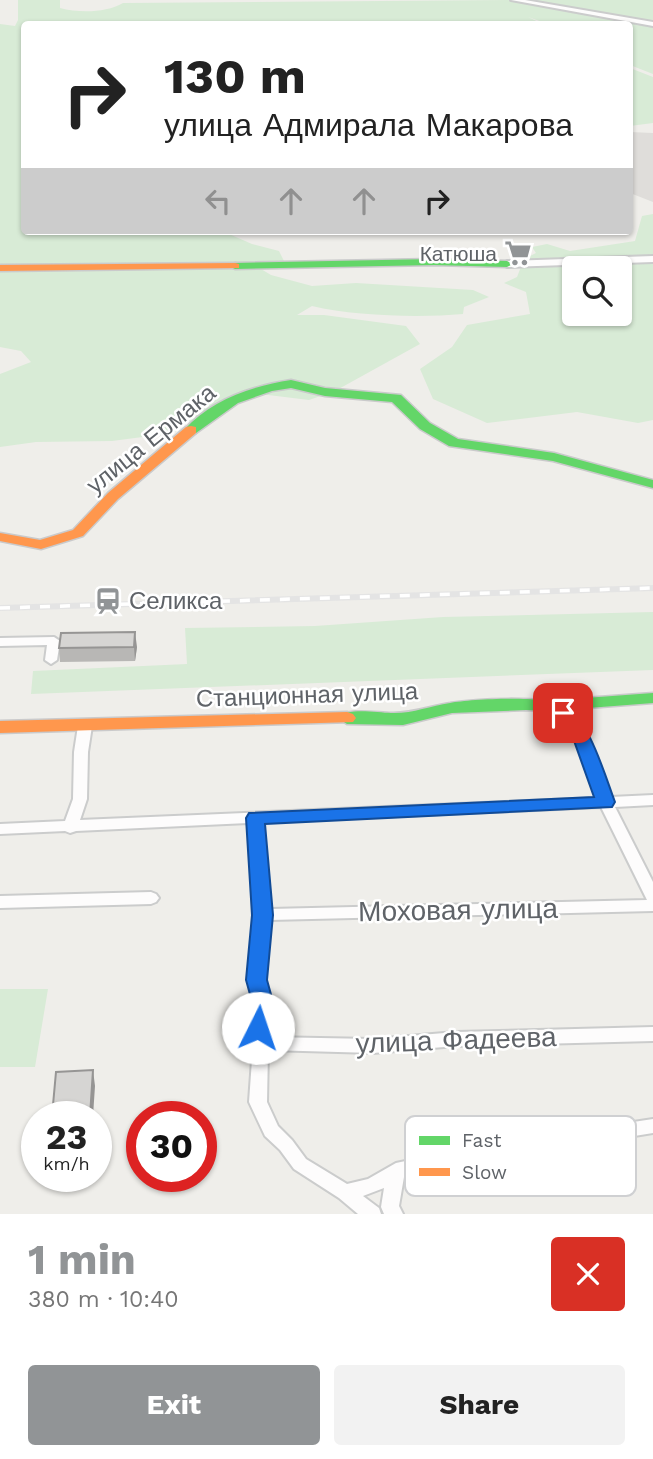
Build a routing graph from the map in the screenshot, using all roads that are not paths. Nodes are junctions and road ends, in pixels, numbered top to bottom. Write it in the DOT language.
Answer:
graph roads {
  1 [pos="514,0"];
  2 [pos="653,24"];
  3 [pos="653,259"];
  4 [pos="500,264"];
  5 [pos="0,268"];
  6 [pos="653,484"];
  7 [pos="0,537"];
  8 [pos="0,642"];
  9 [pos="51,660"];
  10 [pos="653,698"];
  11 [pos="563,713"];
  12 [pos="85,726"];
  13 [pos="0,727"];
  14 [pos="653,800"];
  15 [pos="606,802"];
  16 [pos="255,818"];
  17 [pos="70,828"];
  18 [pos="0,829"];
  19 [pos="653,897"];
  20 [pos="151,898"];
  21 [pos="0,904"];
  22 [pos="653,905"];
  23 [pos="262,915"];
  24 [pos="653,1034"];
  25 [pos="259,1043"];
  26 [pos="405,1169"];
  27 [pos="397,1171"];
  28 [pos="345,1192"];
  29 [pos="372,1214"];
  30 [pos="394,1214"];
  1 -- 2 [label="street"];
  3 -- 4 [label="street"];
  4 -- 5 [label="street"];
  6 -- 7 [label="street, улица Ермака"];
  8 -- 9 [label="street"];
  10 -- 11 [label="street"];
  11 -- 12 [label="street, Станционная улица"];
  11 -- 15 [label="street"];
  12 -- 13 [label="street, Станционная улица"];
  12 -- 17 [label="street"];
  14 -- 15 [label="street"];
  15 -- 16 [label="street"];
  15 -- 19 [label="street"];
  16 -- 17 [label="street"];
  16 -- 23 [label="street"];
  17 -- 18 [label="street"];
  20 -- 21 [label="street"];
  22 -- 23 [label="street, Моховая улица"];
  23 -- 25 [label="street"];
  24 -- 25 [label="street, улица Фадеева"];
  25 -- 28 [label="street"];
  26 -- 27 [label="street"];
  27 -- 28 [label="street"];
  27 -- 30 [label="street"];
  28 -- 29 [label="street"];
}
